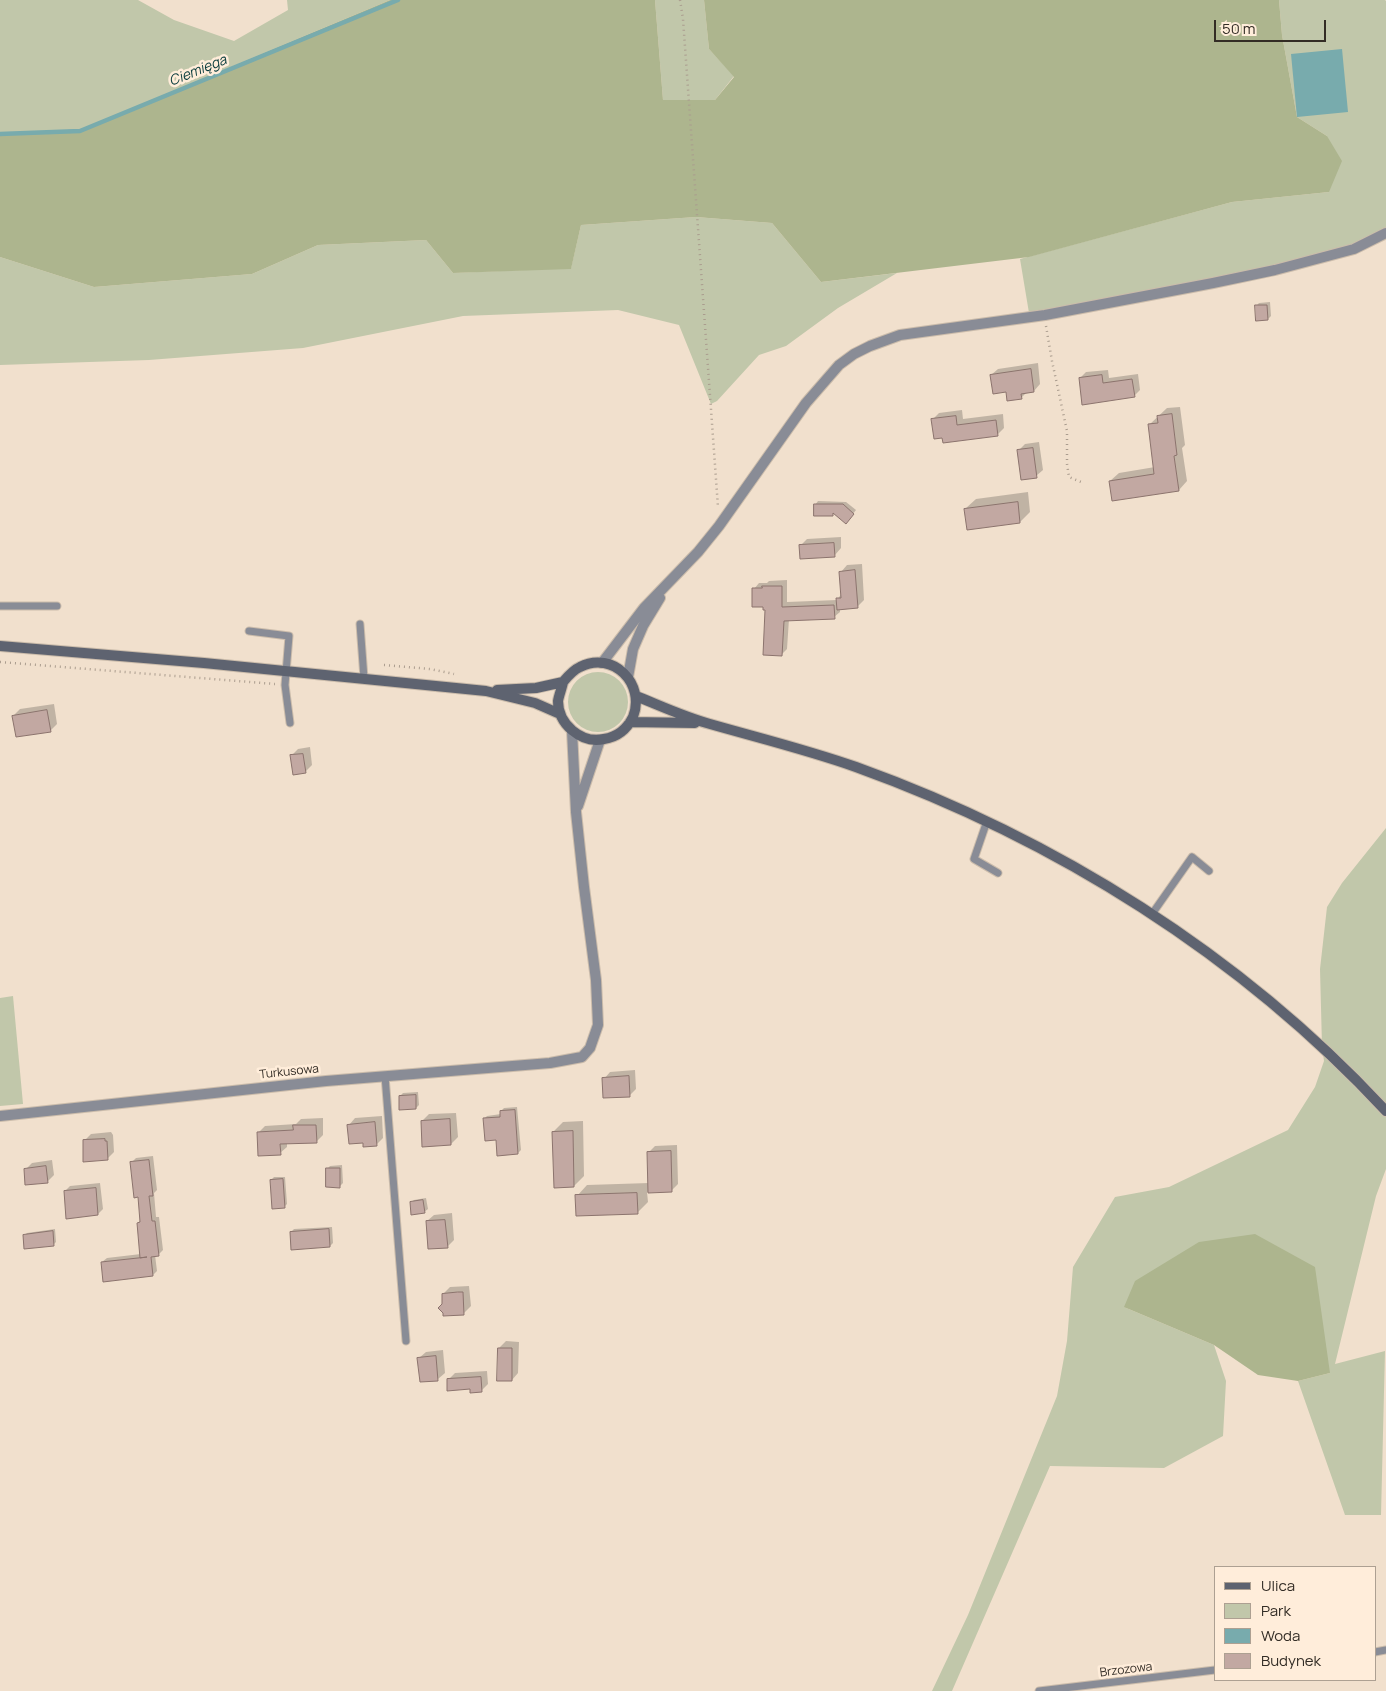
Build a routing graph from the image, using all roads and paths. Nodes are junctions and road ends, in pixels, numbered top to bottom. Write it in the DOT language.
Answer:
graph roads {
  1 [pos="680,0"];
  2 [pos="1386,233"];
  3 [pos="1045,315"];
  4 [pos="1081,482"];
  5 [pos="719,526"];
  6 [pos="668,584"];
  7 [pos="0,606"];
  8 [pos="57,606"];
  9 [pos="360,624"];
  10 [pos="249,631"];
  11 [pos="0,646"];
  12 [pos="0,662"];
  13 [pos="602,663"];
  14 [pos="286,671"];
  15 [pos="628,677"];
  16 [pos="364,678"];
  17 [pos="563,682"];
  18 [pos="285,685"];
  19 [pos="486,691"];
  20 [pos="636,696"];
  21 [pos="560,714"];
  22 [pos="630,722"];
  23 [pos="290,723"];
  24 [pos="709,724"];
  25 [pos="572,731"];
  26 [pos="600,740"];
  27 [pos="576,812"];
  28 [pos="987,821"];
  29 [pos="1209,870"];
  30 [pos="998,873"];
  31 [pos="1152,914"];
  32 [pos="385,1076"];
  33 [pos="1386,1111"];
  34 [pos="0,1116"];
  35 [pos="406,1340"];
  36 [pos="1214,1670"];
  37 [pos="1039,1691"];
  1 -- 5 [label="path"];
  2 -- 3 [label="street"];
  3 -- 4 [label="path"];
  3 -- 5 [label="street"];
  5 -- 6 [label="street"];
  6 -- 13 [label="street"];
  6 -- 15 [label="street"];
  7 -- 8 [label="lane"];
  9 -- 16 [label="lane"];
  10 -- 14 [label="lane"];
  11 -- 14 [label="main road"];
  12 -- 18 [label="path"];
  13 -- 15 [label="main road"];
  13 -- 17 [label="main road"];
  14 -- 16 [label="main road"];
  14 -- 18 [label="lane"];
  15 -- 20 [label="main road"];
  16 -- 19 [label="main road"];
  17 -- 19 [label="main road"];
  17 -- 21 [label="main road"];
  18 -- 23 [label="lane"];
  19 -- 21 [label="main road"];
  20 -- 22 [label="main road"];
  20 -- 24 [label="main road"];
  21 -- 25 [label="main road"];
  22 -- 24 [label="main road"];
  22 -- 26 [label="main road"];
  24 -- 28 [label="main road"];
  25 -- 26 [label="main road"];
  25 -- 27 [label="street"];
  26 -- 27 [label="street"];
  27 -- 32 [label="street, Turkusowa"];
  28 -- 30 [label="lane"];
  28 -- 31 [label="main road"];
  29 -- 31 [label="lane"];
  31 -- 33 [label="main road"];
  32 -- 34 [label="street, Turkusowa"];
  32 -- 35 [label="lane"];
  36 -- 37 [label="lane, Brzozowa"];
}
